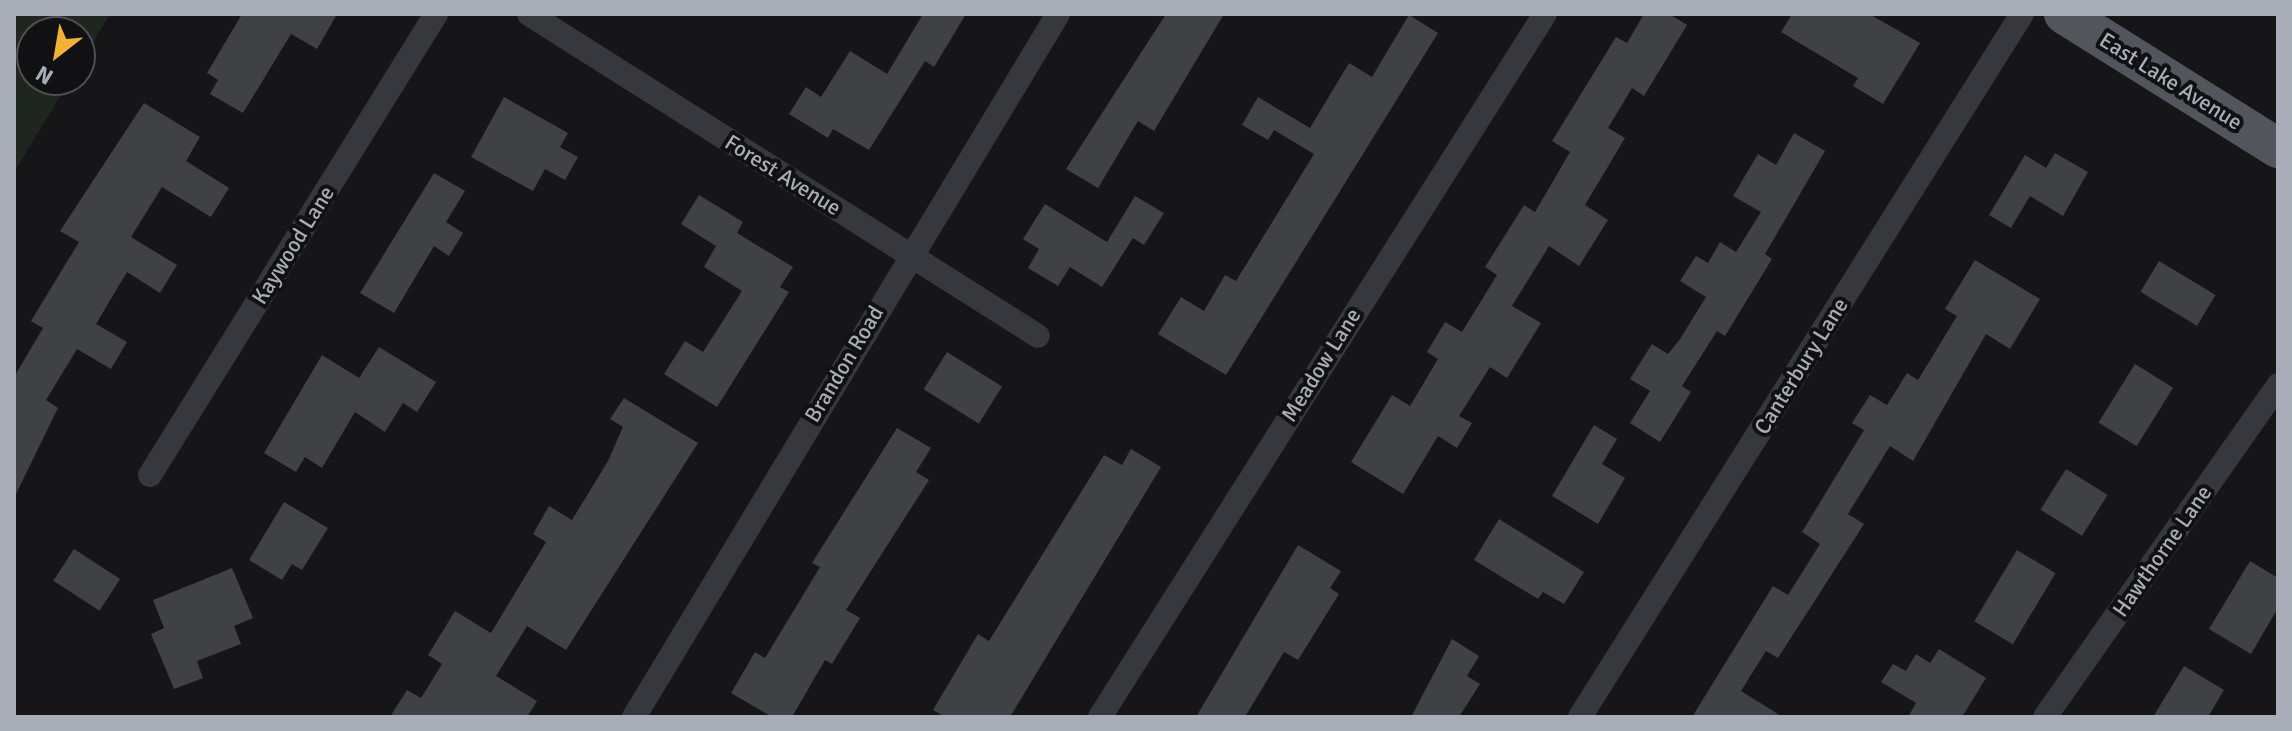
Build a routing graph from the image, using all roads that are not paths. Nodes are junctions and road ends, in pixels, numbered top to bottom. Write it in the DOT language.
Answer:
graph roads {
  1 [pos="436,14"];
  2 [pos="529,14"];
  3 [pos="1058,14"];
  4 [pos="1545,14"];
  5 [pos="2022,14"];
  6 [pos="2064,14"];
  7 [pos="2278,148"];
  8 [pos="909,255"];
  9 [pos="1038,336"];
  10 [pos="2278,385"];
  11 [pos="150,475"];
  12 [pos="634,717"];
  13 [pos="1100,717"];
  14 [pos="1580,717"];
  15 [pos="2045,717"];
  1 -- 11 [label="street, Kaywood Lane"];
  2 -- 8 [label="street, Forest Avenue"];
  3 -- 8 [label="street, Brandon Road"];
  4 -- 13 [label="street, Meadow Lane"];
  5 -- 14 [label="street, Canterbury Lane"];
  6 -- 7 [label="main road, East Lake Avenue"];
  8 -- 9 [label="street, Forest Avenue"];
  8 -- 12 [label="street, Brandon Road"];
  10 -- 15 [label="street, Hawthorne Lane"];
}
